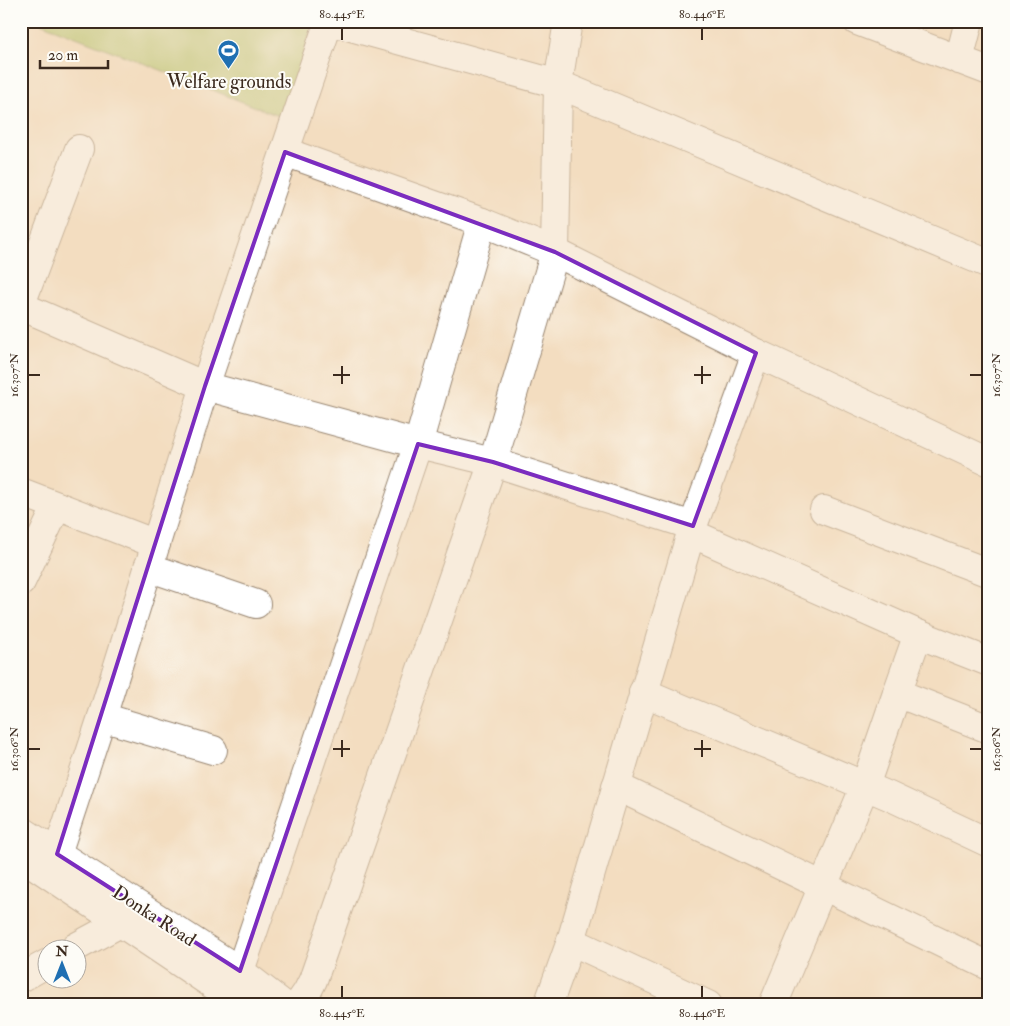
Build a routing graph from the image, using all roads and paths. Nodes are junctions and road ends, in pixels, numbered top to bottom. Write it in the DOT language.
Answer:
graph roads {
  1 [pos="330,21"];
  2 [pos="568,21"];
  3 [pos="857,21"];
  4 [pos="968,21"];
  5 [pos="959,60"];
  6 [pos="989,71"];
  7 [pos="558,84"];
  8 [pos="79,150"];
  9 [pos="285,152"];
  10 [pos="482,222"];
  11 [pos="555,252"];
  12 [pos="989,264"];
  13 [pos="21,305"];
  14 [pos="756,353"];
  15 [pos="205,386"];
  16 [pos="418,444"];
  17 [pos="493,462"];
  18 [pos="989,462"];
  19 [pos="21,492"];
  20 [pos="57,506"];
  21 [pos="824,510"];
  22 [pos="692,529"];
  23 [pos="152,556"];
  24 [pos="989,573"];
  25 [pos="21,582"];
  26 [pos="256,604"];
  27 [pos="918,634"];
  28 [pos="989,662"];
  29 [pos="643,692"];
  30 [pos="897,693"];
  31 [pos="102,716"];
  32 [pos="989,729"];
  33 [pos="213,750"];
  34 [pos="616,786"];
  35 [pos="865,786"];
  36 [pos="21,830"];
  37 [pos="989,843"];
  38 [pos="57,854"];
  39 [pos="21,856"];
  40 [pos="824,886"];
  41 [pos="122,922"];
  42 [pos="88,940"];
  43 [pos="571,941"];
  44 [pos="989,966"];
  45 [pos="38,969"];
  46 [pos="240,971"];
  47 [pos="21,978"];
  48 [pos="243,1005"];
  49 [pos="284,1005"];
  50 [pos="298,1005"];
  51 [pos="548,1005"];
  52 [pos="708,1005"];
  53 [pos="773,1005"];
  1 -- 7 [label="street"];
  1 -- 9 [label="street"];
  2 -- 7 [label="street"];
  3 -- 5 [label="street"];
  4 -- 5 [label="street"];
  5 -- 6 [label="street"];
  7 -- 11 [label="street"];
  7 -- 12 [label="street"];
  8 -- 13 [label="street"];
  9 -- 10 [label="street"];
  9 -- 15 [label="street"];
  10 -- 11 [label="street"];
  10 -- 16 [label="street"];
  11 -- 14 [label="street"];
  11 -- 17 [label="street"];
  13 -- 15 [label="street"];
  14 -- 18 [label="street"];
  14 -- 22 [label="street"];
  15 -- 16 [label="street"];
  15 -- 23 [label="street"];
  16 -- 17 [label="street"];
  16 -- 46 [label="street"];
  17 -- 22 [label="street"];
  17 -- 50 [label="street"];
  19 -- 20 [label="street"];
  20 -- 23 [label="street"];
  20 -- 25 [label="street"];
  21 -- 24 [label="street"];
  22 -- 27 [label="street"];
  22 -- 29 [label="street"];
  23 -- 26 [label="street"];
  23 -- 31 [label="street"];
  27 -- 28 [label="street"];
  27 -- 30 [label="street"];
  29 -- 34 [label="street"];
  29 -- 35 [label="street"];
  30 -- 32 [label="street"];
  30 -- 35 [label="street"];
  31 -- 33 [label="street"];
  31 -- 38 [label="street"];
  34 -- 40 [label="street"];
  34 -- 43 [label="street"];
  35 -- 37 [label="street"];
  35 -- 40 [label="street"];
  36 -- 38 [label="street, Donka Road"];
  38 -- 46 [label="street, Donka Road"];
  39 -- 41 [label="street, Donka Road"];
  40 -- 44 [label="street"];
  40 -- 53 [label="street"];
  41 -- 42 [label="street"];
  41 -- 48 [label="street, Donka Road"];
  43 -- 51 [label="street"];
  43 -- 52 [label="street"];
  45 -- 47 [label="street"];
  46 -- 49 [label="street, Donka Road"];
}
